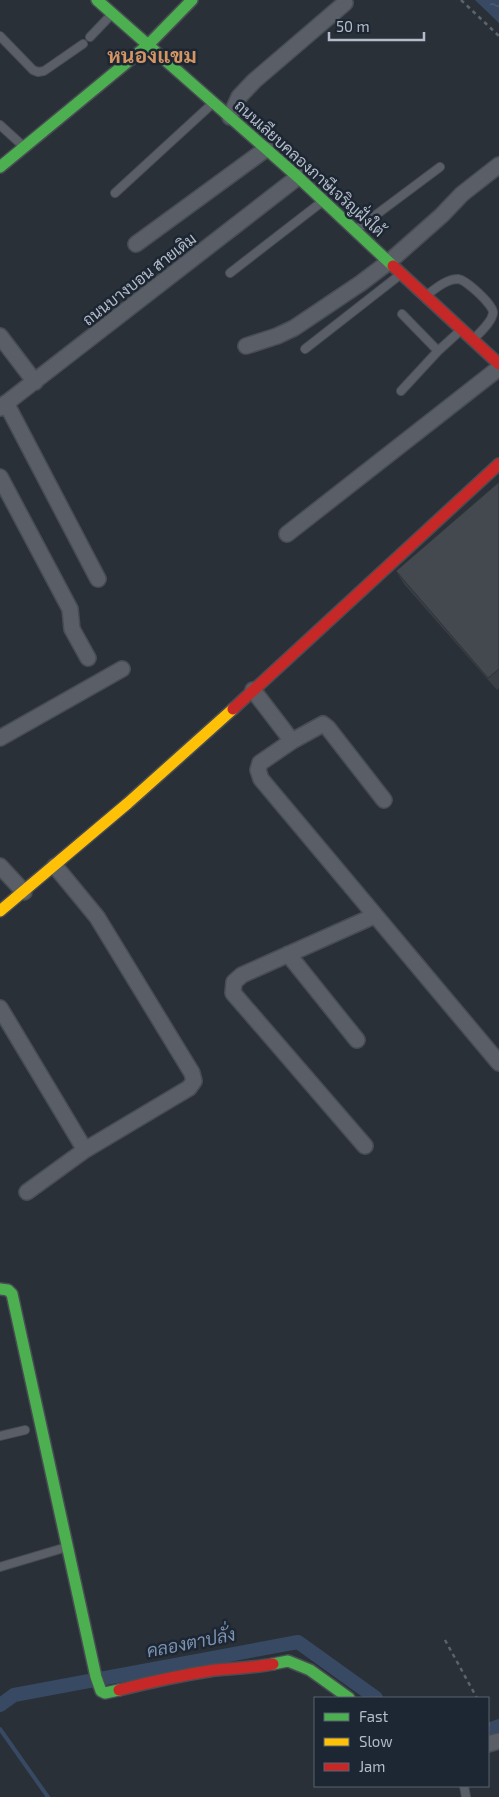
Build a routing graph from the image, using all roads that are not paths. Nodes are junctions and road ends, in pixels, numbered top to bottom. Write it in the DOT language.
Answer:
graph roads {
  1 [pos="97,0"];
  2 [pos="192,0"];
  3 [pos="345,3"];
  4 [pos="113,13"];
  5 [pos="0,36"];
  6 [pos="90,37"];
  7 [pos="83,44"];
  8 [pos="148,45"];
  9 [pos="214,103"];
  10 [pos="230,117"];
  11 [pos="0,124"];
  12 [pos="24,147"];
  13 [pos="266,149"];
  14 [pos="499,165"];
  15 [pos="0,166"];
  16 [pos="440,167"];
  17 [pos="298,177"];
  18 [pos="115,193"];
  19 [pos="323,200"];
  20 [pos="356,230"];
  21 [pos="136,244"];
  22 [pos="390,261"];
  23 [pos="403,273"];
  24 [pos="230,274"];
  25 [pos="427,295"];
  26 [pos="402,314"];
  27 [pos="462,328"];
  28 [pos="0,336"];
  29 [pos="474,340"];
  30 [pos="246,346"];
  31 [pos="305,349"];
  32 [pos="438,351"];
  33 [pos="499,364"];
  34 [pos="499,368"];
  35 [pos="35,382"];
  36 [pos="401,391"];
  37 [pos="3,405"];
  38 [pos="499,464"];
  39 [pos="0,477"];
  40 [pos="287,534"];
  41 [pos="98,579"];
  42 [pos="88,658"];
  43 [pos="122,669"];
  44 [pos="253,690"];
  45 [pos="0,738"];
  46 [pos="292,741"];
  47 [pos="384,800"];
  48 [pos="0,866"];
  49 [pos="56,866"];
  50 [pos="24,892"];
  51 [pos="0,912"];
  52 [pos="374,916"];
  53 [pos="288,954"];
  54 [pos="0,1008"];
  55 [pos="357,1040"];
  56 [pos="499,1063"];
  57 [pos="365,1146"];
  58 [pos="85,1150"];
  59 [pos="27,1192"];
  60 [pos="0,1289"];
  61 [pos="24,1430"];
  62 [pos="0,1436"];
  63 [pos="68,1546"];
  64 [pos="0,1567"];
  65 [pos="348,1697"];
  1 -- 4 [label="street, ถนนเลียบคลองภาษีเจริญฝั่งใต้"];
  2 -- 8 [label="street"];
  3 -- 10 [label="street"];
  4 -- 6 [label="lane"];
  4 -- 8 [label="street, ถนนเลียบคลองภาษีเจริญฝั่งใต้"];
  5 -- 7 [label="lane"];
  8 -- 9 [label="street, ถนนเลียบคลองภาษีเจริญฝั่งใต้"];
  8 -- 12 [label="street"];
  9 -- 10 [label="street, ถนนเลียบคลองภาษีเจริญฝั่งใต้"];
  9 -- 18 [label="lane"];
  10 -- 13 [label="street, ถนนเลียบคลองภาษีเจริญฝั่งใต้"];
  11 -- 12 [label="lane"];
  12 -- 15 [label="street"];
  13 -- 17 [label="street, ถนนเลียบคลองภาษีเจริญฝั่งใต้"];
  13 -- 21 [label="street"];
  14 -- 22 [label="street"];
  16 -- 20 [label="lane"];
  17 -- 19 [label="street, ถนนเลียบคลองภาษีเจริญฝั่งใต้"];
  17 -- 35 [label="street, ถนนบางบอน สายเดิม"];
  19 -- 20 [label="street, ถนนเลียบคลองภาษีเจริญฝั่งใต้"];
  19 -- 24 [label="lane"];
  20 -- 22 [label="street, ถนนเลียบคลองภาษีเจริญฝั่งใต้"];
  22 -- 23 [label="street, ถนนเลียบคลองภาษีเจริญฝั่งใต้"];
  22 -- 30 [label="street"];
  23 -- 25 [label="street, ถนนเลียบคลองภาษีเจริญฝั่งใต้"];
  23 -- 31 [label="lane"];
  25 -- 27 [label="street, ถนนเลียบคลองภาษีเจริญฝั่งใต้"];
  25 -- 29 [label="lane"];
  26 -- 32 [label="lane"];
  27 -- 29 [label="street, ถนนเลียบคลองภาษีเจริญฝั่งใต้"];
  27 -- 32 [label="lane"];
  28 -- 35 [label="street"];
  29 -- 33 [label="street, ถนนเลียบคลองภาษีเจริญฝั่งใต้"];
  32 -- 36 [label="lane"];
  34 -- 40 [label="street"];
  35 -- 37 [label="street, ถนนบางบอน สายเดิม"];
  37 -- 41 [label="street"];
  38 -- 44 [label="street"];
  39 -- 42 [label="street"];
  43 -- 45 [label="street"];
  44 -- 46 [label="street"];
  44 -- 49 [label="street"];
  46 -- 47 [label="street"];
  46 -- 52 [label="street"];
  48 -- 50 [label="street"];
  49 -- 50 [label="street"];
  49 -- 58 [label="street"];
  50 -- 51 [label="street"];
  52 -- 53 [label="street"];
  52 -- 56 [label="street"];
  53 -- 55 [label="street"];
  53 -- 57 [label="street"];
  54 -- 58 [label="street"];
  58 -- 59 [label="street"];
  60 -- 63 [label="street"];
  61 -- 62 [label="lane"];
  63 -- 64 [label="lane"];
  63 -- 65 [label="street"];
}
